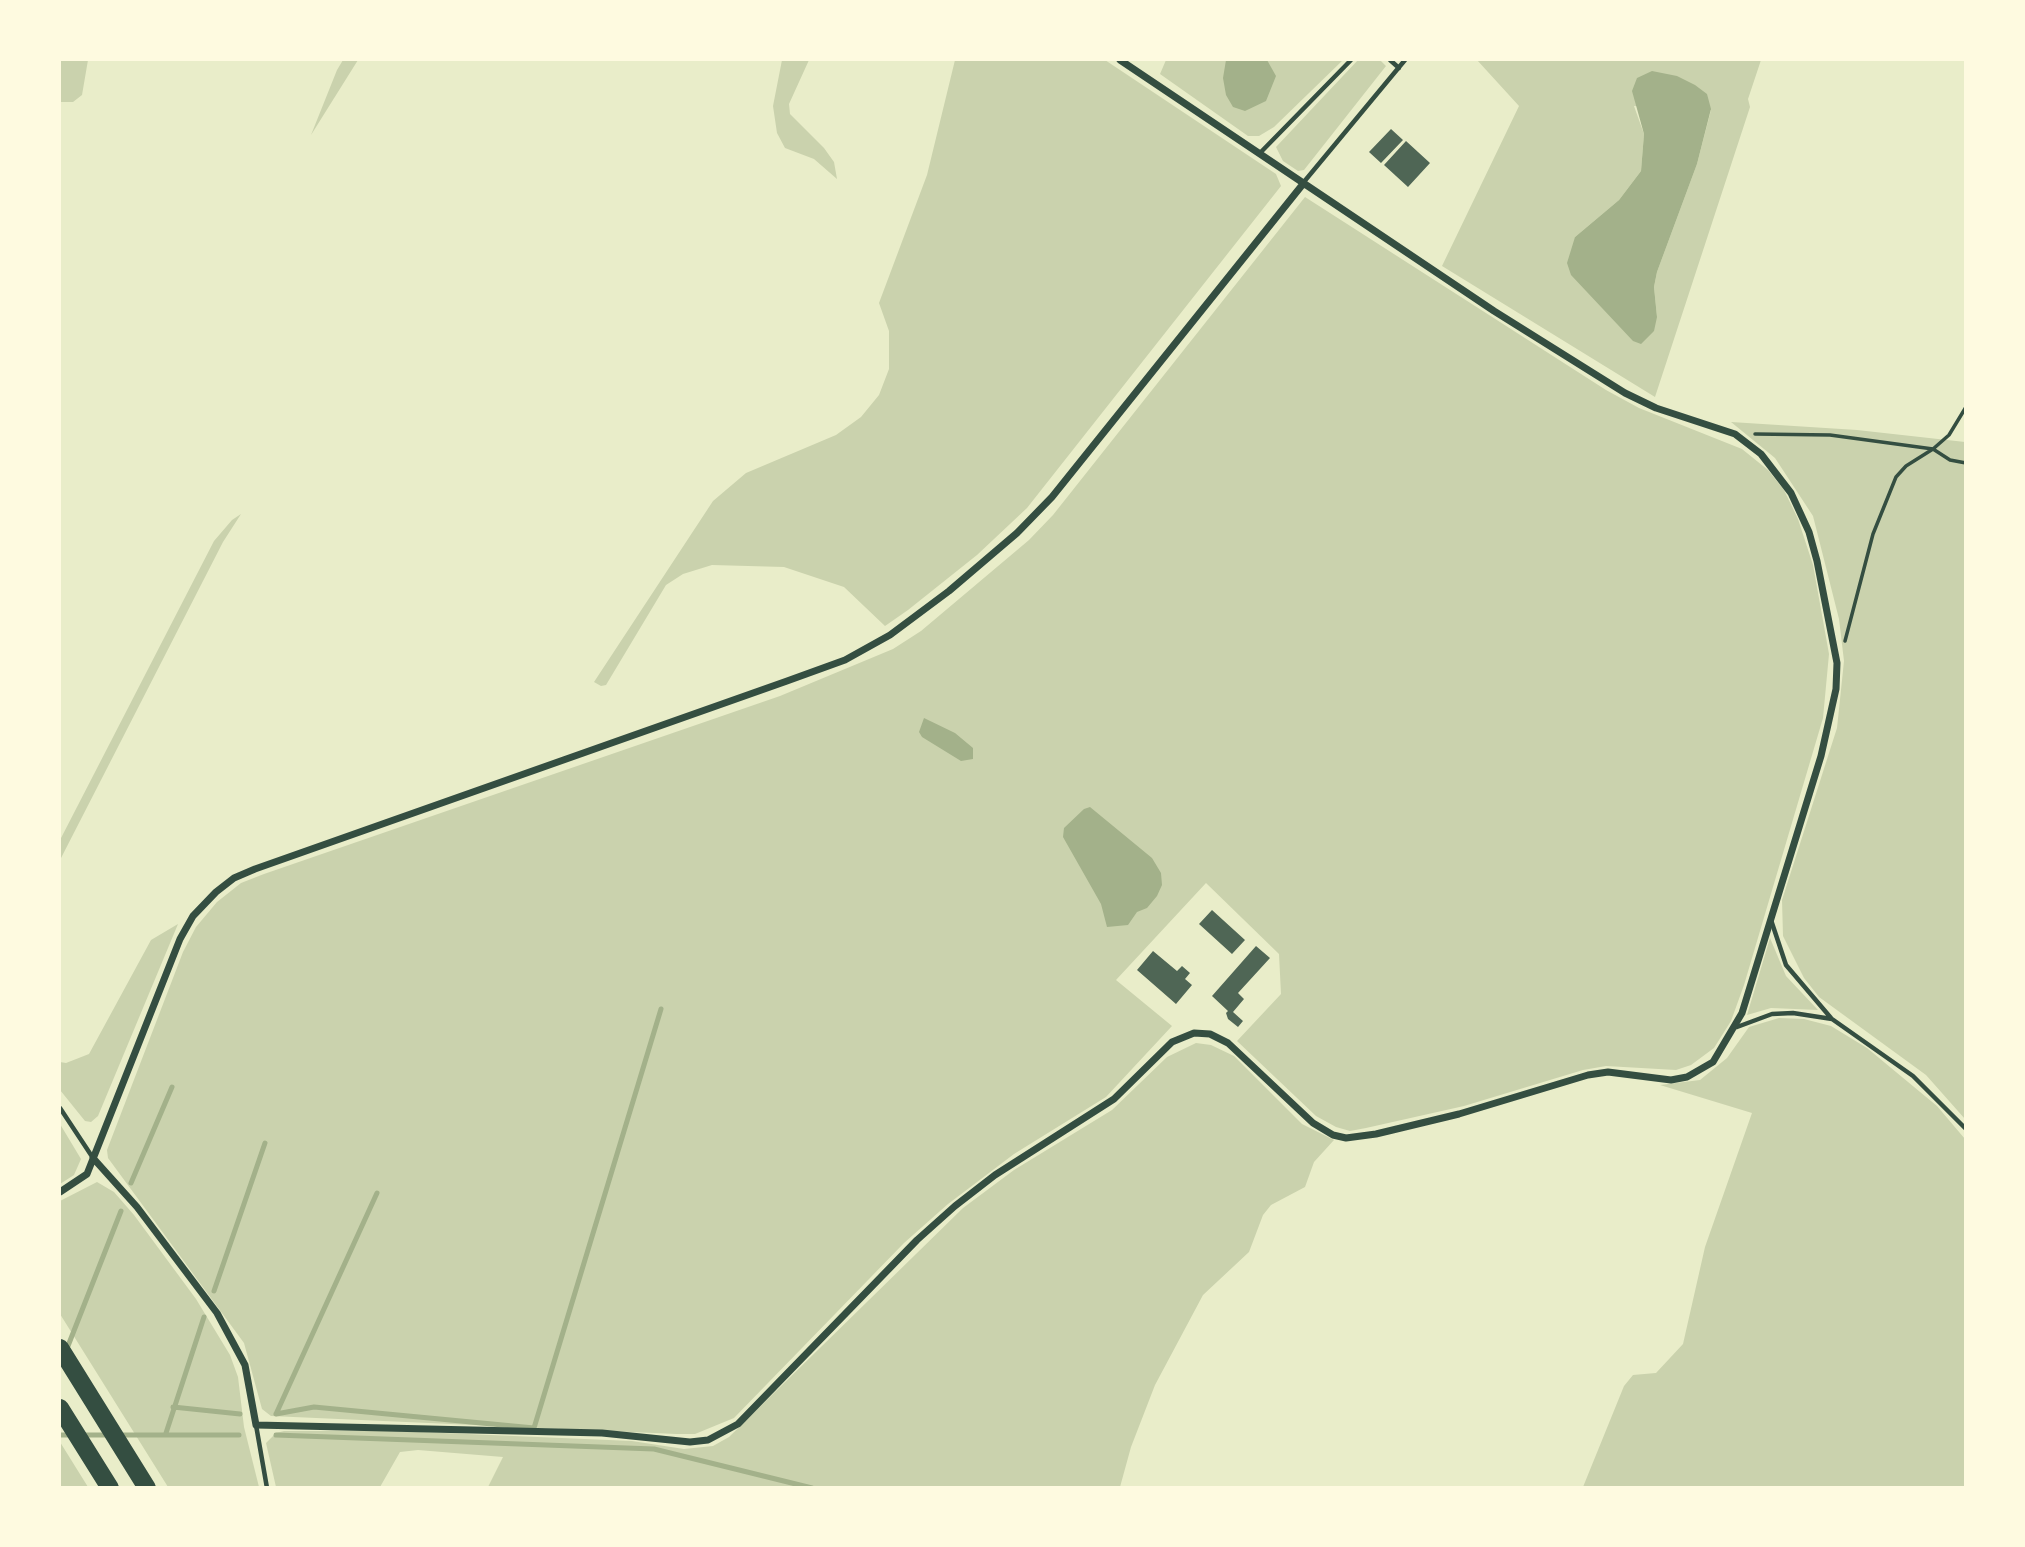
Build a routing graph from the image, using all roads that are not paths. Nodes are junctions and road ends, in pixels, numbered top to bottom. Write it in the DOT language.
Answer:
graph roads {
  1 [pos="1120,60"];
  2 [pos="1351,60"];
  3 [pos="1390,60"];
  4 [pos="1405,60"];
  5 [pos="1399,68"];
  6 [pos="1260,153"];
  7 [pos="1303,184"];
  8 [pos="1771,919"];
  9 [pos="1832,1019"];
  10 [pos="1737,1027"];
  11 [pos="60,1108"];
  12 [pos="1965,1129"];
  13 [pos="93,1158"];
  14 [pos="60,1192"];
  15 [pos="60,1349"];
  16 [pos="60,1408"];
  17 [pos="256,1425"];
  18 [pos="110,1488"];
  19 [pos="147,1488"];
  20 [pos="267,1488"];
  1 -- 6 [label="street"];
  2 -- 6 [label="lane"];
  3 -- 5 [label="lane"];
  4 -- 5 [label="lane"];
  5 -- 7 [label="lane"];
  6 -- 7 [label="street"];
  7 -- 8 [label="street"];
  7 -- 13 [label="street"];
  8 -- 9 [label="lane"];
  8 -- 10 [label="street"];
  9 -- 10 [label="lane"];
  9 -- 12 [label="lane"];
  10 -- 17 [label="street"];
  11 -- 13 [label="lane"];
  13 -- 14 [label="street"];
  13 -- 17 [label="street"];
  15 -- 19 [label="highway"];
  16 -- 18 [label="highway"];
  17 -- 20 [label="lane"];
}
